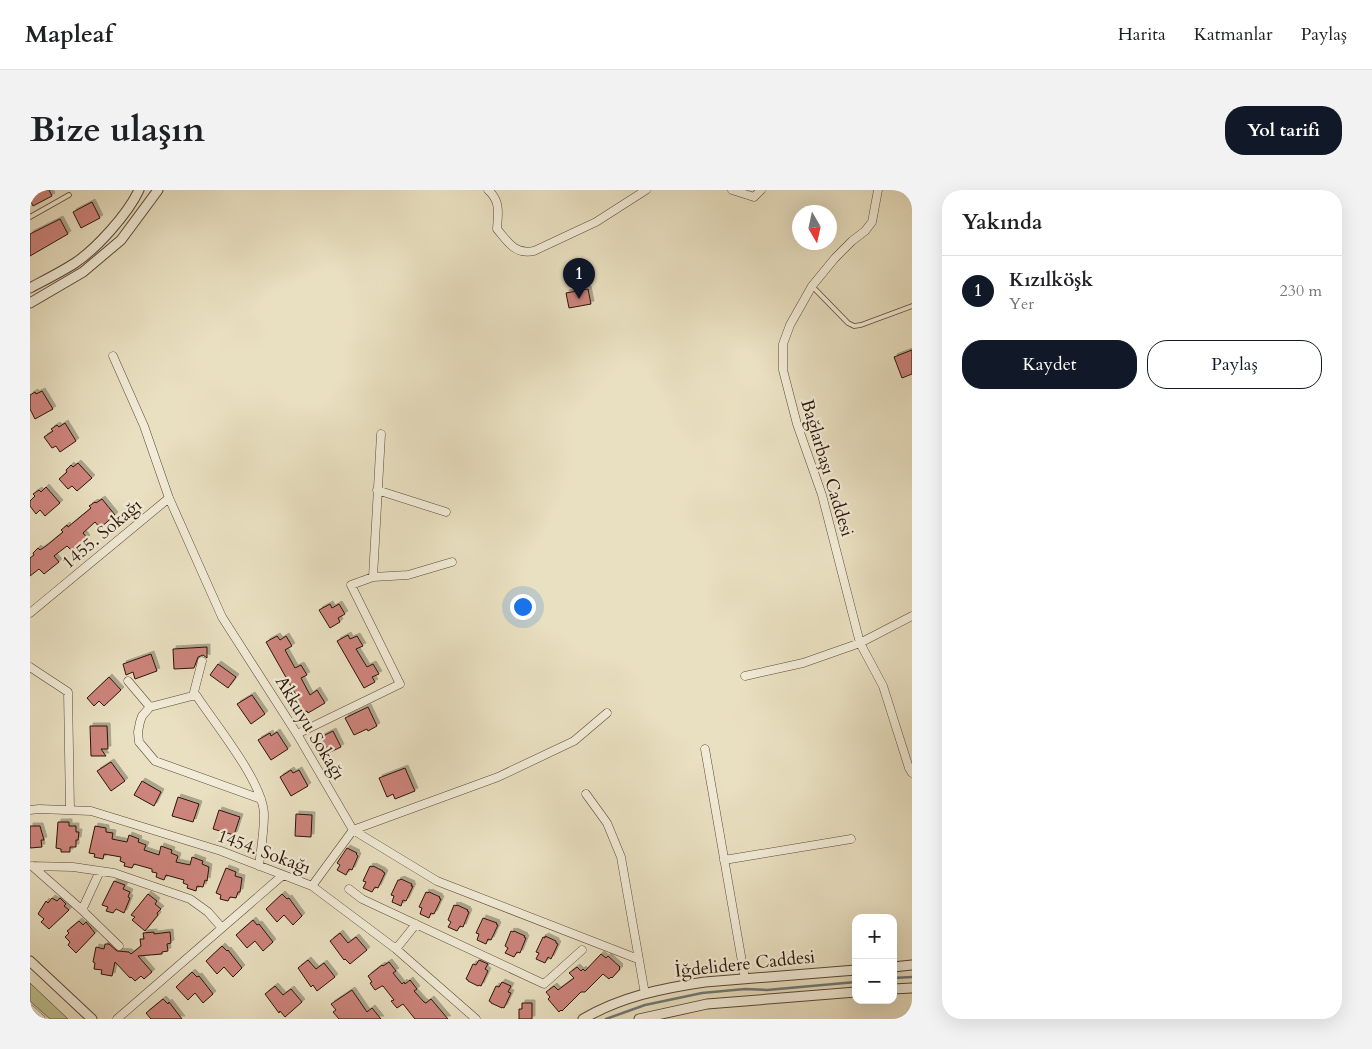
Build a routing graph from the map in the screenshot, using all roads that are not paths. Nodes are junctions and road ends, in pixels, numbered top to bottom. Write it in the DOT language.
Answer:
graph roads {
  1 [pos="139,190"];
  2 [pos="158,190"];
  3 [pos="488,190"];
  4 [pos="646,190"];
  5 [pos="732,190"];
  6 [pos="761,190"];
  7 [pos="878,190"];
  8 [pos="69,196"];
  9 [pos="30,216"];
  10 [pos="812,286"];
  11 [pos="30,288"];
  12 [pos="30,303"];
  13 [pos="912,306"];
  14 [pos="113,356"];
  15 [pos="381,434"];
  16 [pos="378,490"];
  17 [pos="169,498"];
  18 [pos="446,512"];
  19 [pos="452,562"];
  20 [pos="373,578"];
  21 [pos="30,613"];
  22 [pos="912,616"];
  23 [pos="860,643"];
  24 [pos="202,661"];
  25 [pos="30,667"];
  26 [pos="745,676"];
  27 [pos="128,681"];
  28 [pos="193,696"];
  29 [pos="150,707"];
  30 [pos="607,713"];
  31 [pos="297,734"];
  32 [pos="705,749"];
  33 [pos="912,773"];
  34 [pos="586,794"];
  35 [pos="261,799"];
  36 [pos="30,810"];
  37 [pos="70,810"];
  38 [pos="353,830"];
  39 [pos="851,839"];
  40 [pos="724,860"];
  41 [pos="259,866"];
  42 [pos="100,871"];
  43 [pos="283,875"];
  44 [pos="312,886"];
  45 [pos="349,889"];
  46 [pos="82,910"];
  47 [pos="416,924"];
  48 [pos="222,928"];
  49 [pos="119,946"];
  50 [pos="396,949"];
  51 [pos="582,950"];
  52 [pos="638,959"];
  53 [pos="30,960"];
  54 [pos="912,965"];
  55 [pos="897,967"];
  56 [pos="852,970"];
  57 [pos="745,979"];
  58 [pos="912,988"];
  59 [pos="897,989"];
  60 [pos="852,992"];
  61 [pos="645,994"];
  62 [pos="30,1009"];
  63 [pos="41,1019"];
  64 [pos="92,1019"];
  65 [pos="117,1019"];
  66 [pos="476,1019"];
  67 [pos="583,1019"];
  68 [pos="639,1019"];
  1 -- 11 [label="street"];
  2 -- 12 [label="street"];
  3 -- 4 [label="street"];
  5 -- 6 [label="street"];
  7 -- 10 [label="street, Bağlarbaşı Caddesi"];
  8 -- 9 [label="lane"];
  10 -- 13 [label="lane"];
  10 -- 23 [label="street, Bağlarbaşı Caddesi"];
  14 -- 17 [label="street, Akkuyu Sokağı"];
  15 -- 16 [label="street"];
  16 -- 18 [label="street"];
  16 -- 20 [label="street"];
  17 -- 21 [label="street, 1455. Sokağı"];
  17 -- 31 [label="street, Akkuyu Sokağı"];
  19 -- 20 [label="street"];
  20 -- 31 [label="street"];
  22 -- 23 [label="street"];
  23 -- 26 [label="street"];
  23 -- 33 [label="street, Bağlarbaşı Caddesi"];
  24 -- 28 [label="street"];
  25 -- 37 [label="street"];
  27 -- 29 [label="street"];
  28 -- 29 [label="street"];
  28 -- 35 [label="street"];
  29 -- 35 [label="street"];
  30 -- 38 [label="street"];
  31 -- 38 [label="street, Akkuyu Sokağı"];
  32 -- 40 [label="street"];
  34 -- 52 [label="street"];
  35 -- 41 [label="street"];
  36 -- 37 [label="street, 1454. Sokağı"];
  37 -- 41 [label="street, 1454. Sokağı"];
  38 -- 44 [label="street"];
  38 -- 52 [label="street, Akkuyu Sokağı"];
  39 -- 40 [label="street"];
  40 -- 57 [label="street"];
  41 -- 43 [label="street, 1454. Sokağı"];
  42 -- 46 [label="street"];
  42 -- 46 [label="street"];
  42 -- 48 [label="street"];
  43 -- 44 [label="street, 1454. Sokağı"];
  43 -- 48 [label="street"];
  44 -- 50 [label="street, 1454. Sokağı"];
  45 -- 47 [label="street"];
  46 -- 49 [label="street"];
  47 -- 50 [label="street"];
  47 -- 51 [label="street"];
  48 -- 65 [label="street"];
  50 -- 66 [label="street, 1454. Sokağı"];
  52 -- 61 [label="street"];
  53 -- 64 [label="street"];
  54 -- 55 [label="street"];
  56 -- 57 [label="street, İğdelidere Caddesi"];
  57 -- 61 [label="street, İğdelidere Caddesi"];
  58 -- 59 [label="street"];
  60 -- 68 [label="street, İğdelidere Caddesi"];
  61 -- 67 [label="street, İğdelidere Caddesi"];
  62 -- 63 [label="street"];
}
